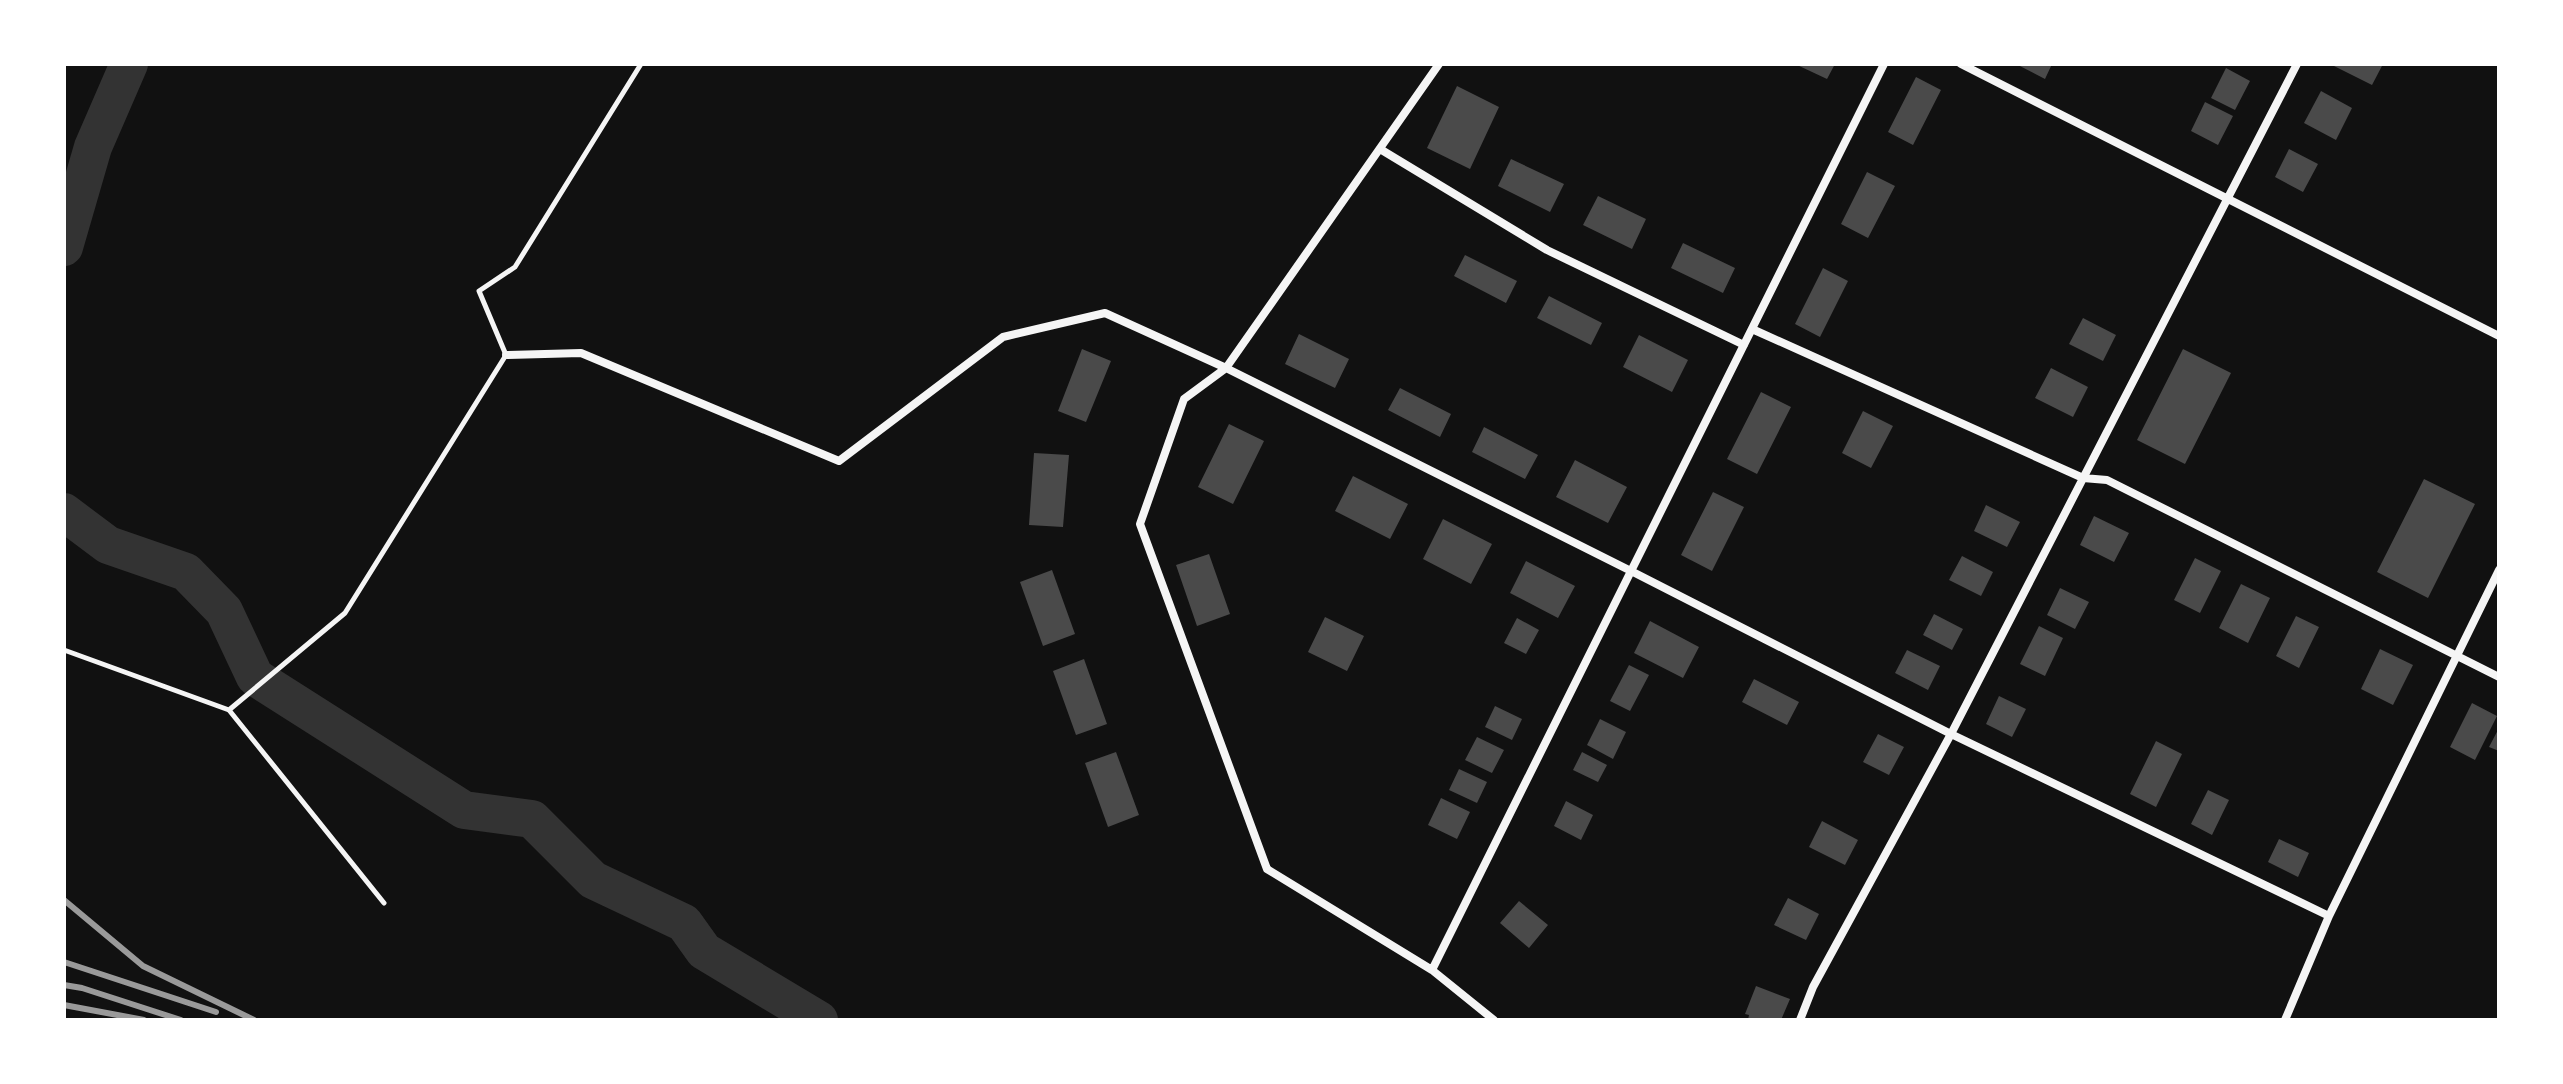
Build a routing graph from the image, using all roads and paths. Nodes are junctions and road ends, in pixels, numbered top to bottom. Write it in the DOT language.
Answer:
graph roads {
  1 [pos="641,64"];
  2 [pos="1439,64"];
  3 [pos="1884,64"];
  4 [pos="1961,64"];
  5 [pos="2297,64"];
  6 [pos="1380,149"];
  7 [pos="2228,199"];
  8 [pos="1752,329"];
  9 [pos="2499,336"];
  10 [pos="1744,345"];
  11 [pos="506,355"];
  12 [pos="1226,368"];
  13 [pos="2083,478"];
  14 [pos="2499,570"];
  15 [pos="1631,571"];
  16 [pos="64,650"];
  17 [pos="2457,656"];
  18 [pos="2499,677"];
  19 [pos="229,710"];
  20 [pos="1951,734"];
  21 [pos="384,903"];
  22 [pos="2329,916"];
  23 [pos="1432,970"];
  24 [pos="1494,1020"];
  25 [pos="1800,1020"];
  26 [pos="2285,1020"];
  1 -- 11 [label="lane"];
  2 -- 6 [label="street"];
  3 -- 8 [label="street"];
  4 -- 7 [label="street"];
  5 -- 7 [label="street"];
  6 -- 10 [label="street"];
  6 -- 12 [label="street"];
  7 -- 9 [label="street"];
  7 -- 13 [label="street"];
  8 -- 10 [label="street"];
  8 -- 13 [label="street"];
  10 -- 15 [label="street"];
  11 -- 12 [label="street"];
  11 -- 19 [label="lane"];
  12 -- 15 [label="street"];
  12 -- 23 [label="street"];
  13 -- 17 [label="street"];
  13 -- 20 [label="street"];
  14 -- 17 [label="street"];
  15 -- 20 [label="street"];
  15 -- 23 [label="street"];
  16 -- 19 [label="lane"];
  17 -- 18 [label="street"];
  17 -- 22 [label="street"];
  19 -- 21 [label="lane"];
  20 -- 22 [label="street"];
  20 -- 25 [label="street"];
  22 -- 26 [label="street"];
  23 -- 24 [label="street"];
}
